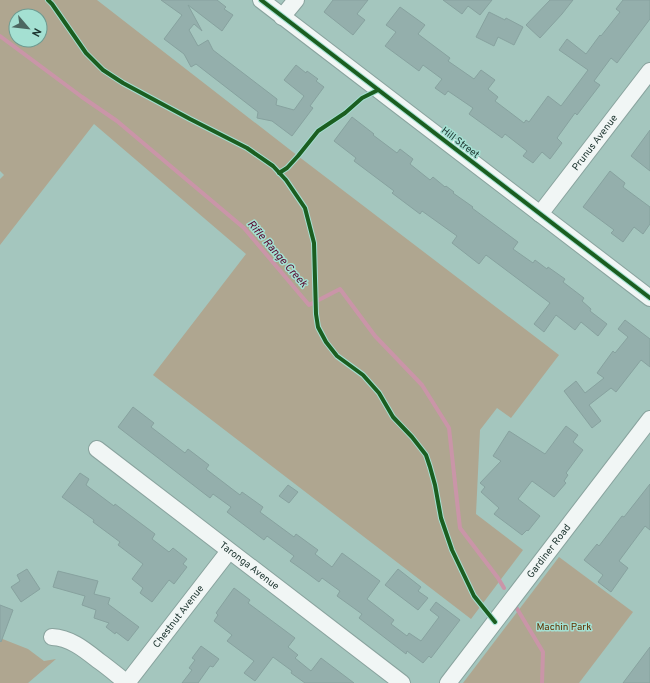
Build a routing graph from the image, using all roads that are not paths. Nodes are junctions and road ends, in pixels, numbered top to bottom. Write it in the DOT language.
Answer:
graph roads {
  1 [pos="261,0"];
  2 [pos="296,0"];
  3 [pos="282,17"];
  4 [pos="650,71"];
  5 [pos="540,214"];
  6 [pos="650,298"];
  7 [pos="650,420"];
  8 [pos="97,449"];
  9 [pos="229,551"];
  10 [pos="52,637"];
  11 [pos="127,683"];
  12 [pos="402,683"];
  13 [pos="448,683"];
  1 -- 3 [label="street, Hill Street"];
  2 -- 3 [label="street"];
  3 -- 5 [label="street, Hill Street"];
  4 -- 5 [label="street, Prunus Avenue"];
  5 -- 6 [label="street, Hill Street"];
  7 -- 13 [label="street, Gardiner Road"];
  8 -- 9 [label="street, Taronga Avenue"];
  9 -- 11 [label="street, Chestnut Avenue"];
  9 -- 12 [label="street, Taronga Avenue"];
  10 -- 11 [label="street"];
}
